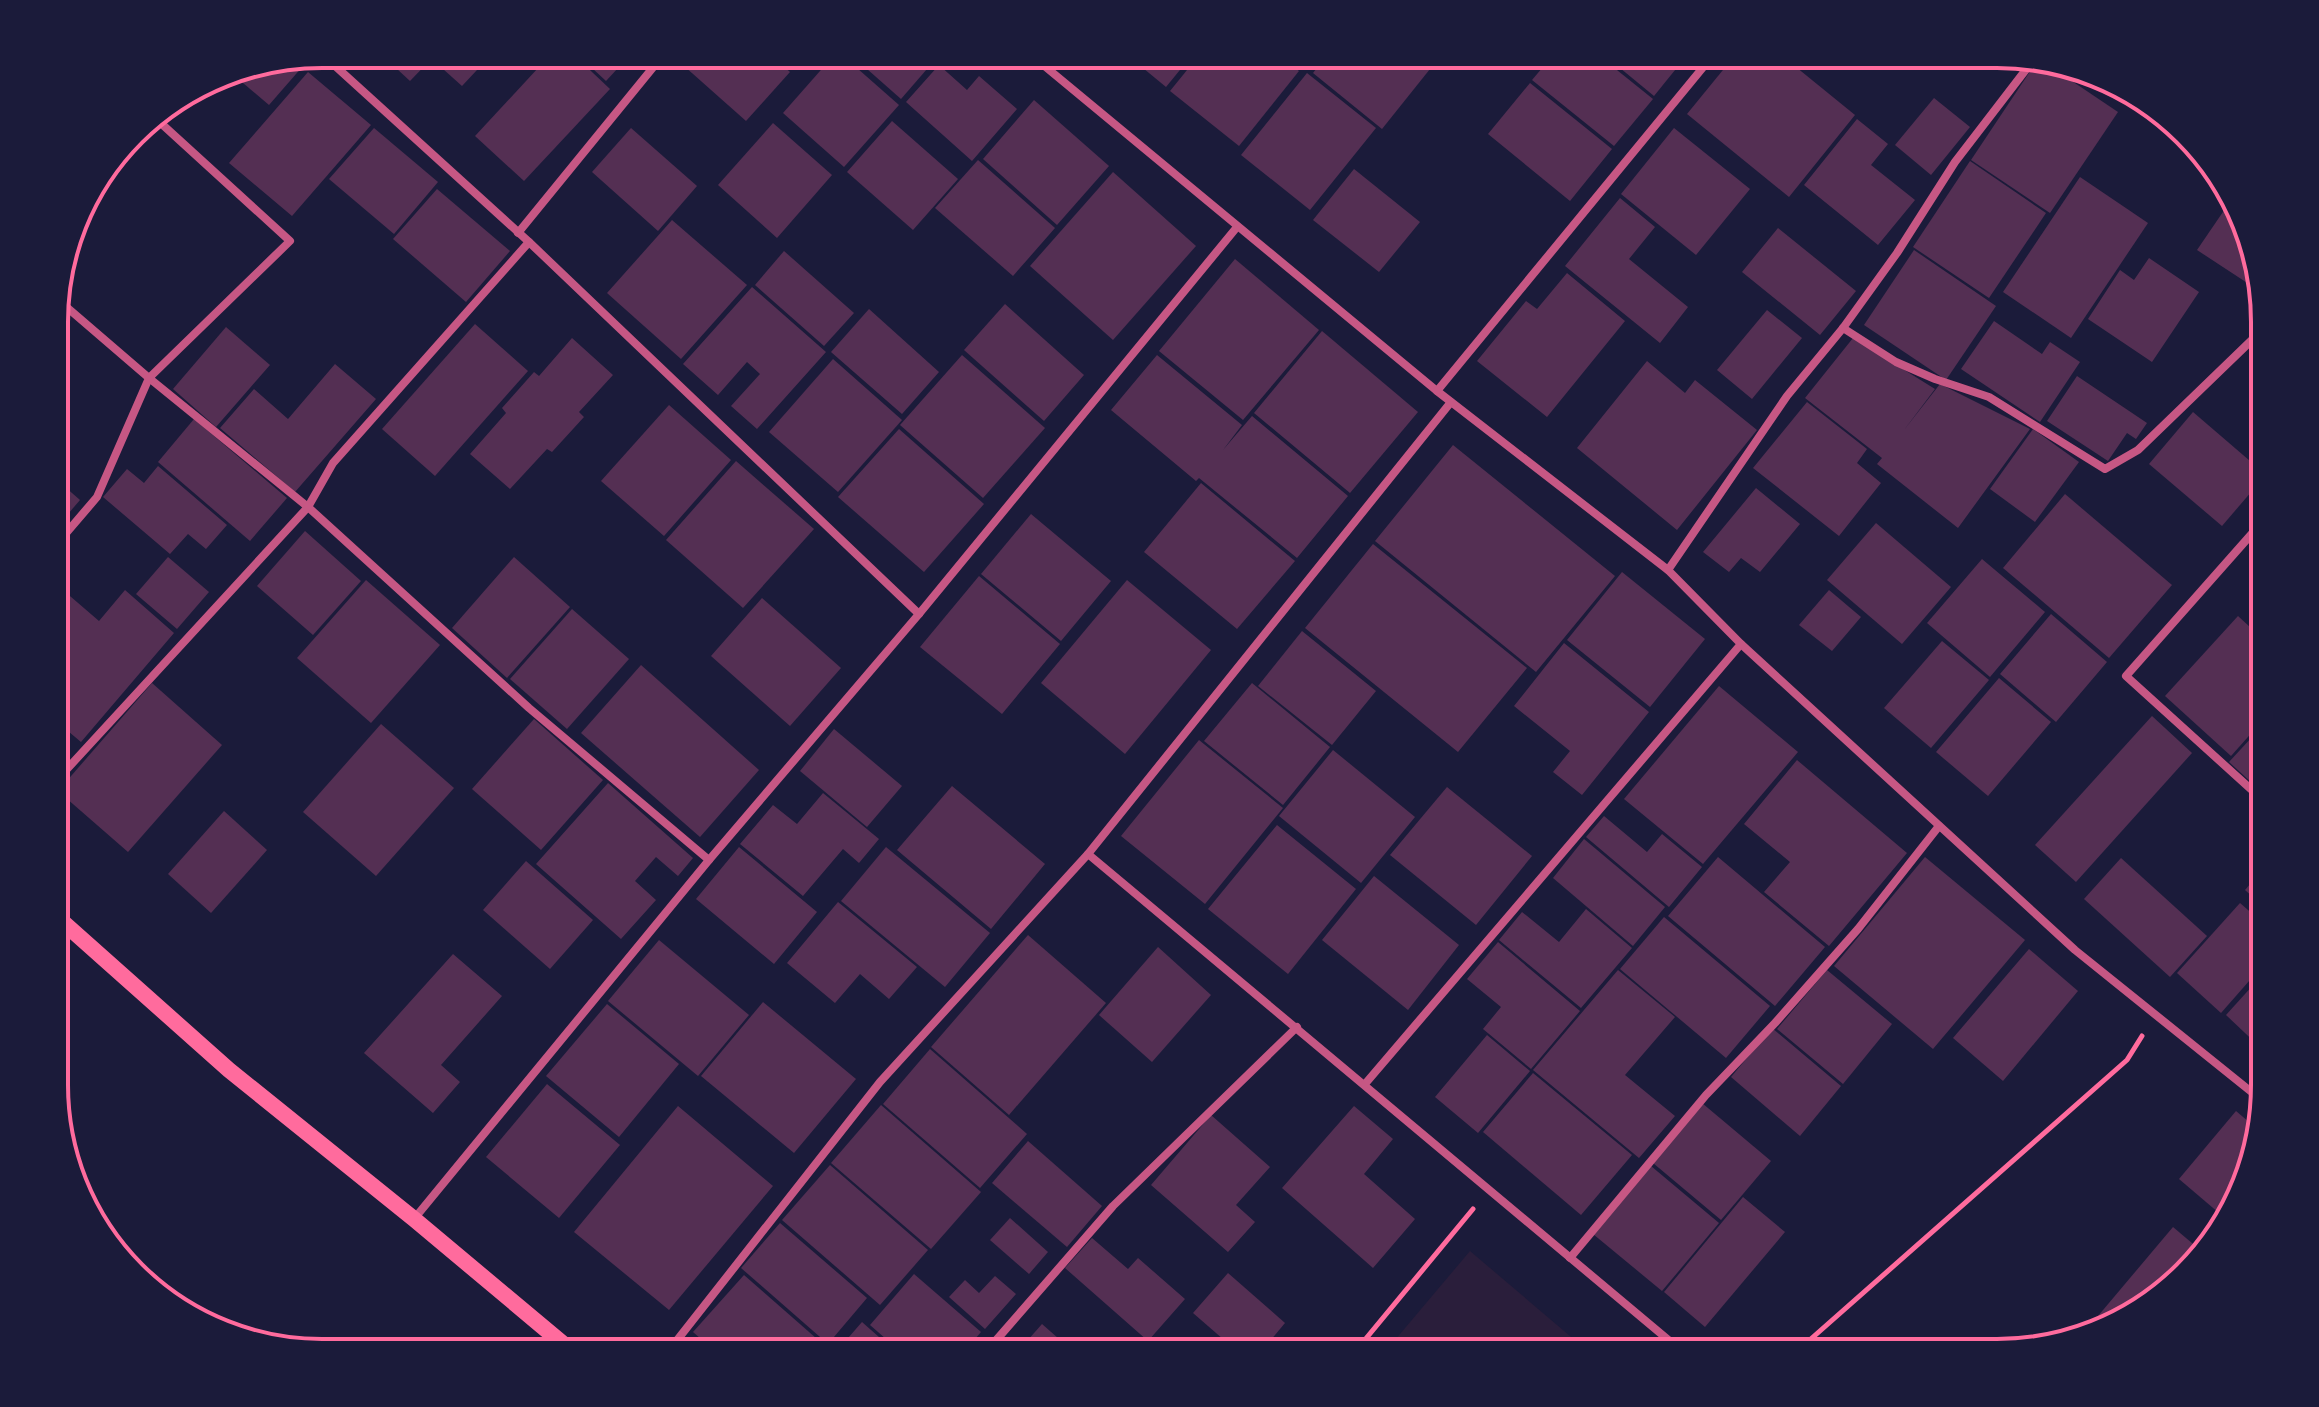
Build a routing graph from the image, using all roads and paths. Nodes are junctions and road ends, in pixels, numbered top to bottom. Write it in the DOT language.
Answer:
graph roads {
  1 [pos="337,68"];
  2 [pos="653,68"];
  3 [pos="1047,68"];
  4 [pos="1702,68"];
  5 [pos="2026,70"];
  6 [pos="163,125"];
  7 [pos="1237,227"];
  8 [pos="518,233"];
  9 [pos="529,242"];
  10 [pos="69,309"];
  11 [pos="1843,328"];
  12 [pos="2250,342"];
  13 [pos="149,378"];
  14 [pos="1437,391"];
  15 [pos="1451,402"];
  16 [pos="308,507"];
  17 [pos="68,531"];
  18 [pos="2250,536"];
  19 [pos="1668,570"];
  20 [pos="919,614"];
  21 [pos="1741,644"];
  22 [pos="68,768"];
  23 [pos="2250,788"];
  24 [pos="1939,826"];
  25 [pos="1088,854"];
  26 [pos="709,860"];
  27 [pos="68,927"];
  28 [pos="2156,1015"];
  29 [pos="1297,1027"];
  30 [pos="1365,1084"];
  31 [pos="2250,1091"];
  32 [pos="1489,1190"];
  33 [pos="414,1219"];
  34 [pos="1570,1258"];
  35 [pos="1366,1338"];
  36 [pos="1666,1338"];
  37 [pos="1812,1338"];
  38 [pos="557,1339"];
  39 [pos="678,1339"];
  40 [pos="998,1339"];
  1 -- 8 [label="street"];
  2 -- 8 [label="street"];
  3 -- 7 [label="street"];
  4 -- 14 [label="street"];
  5 -- 11 [label="street"];
  6 -- 13 [label="street"];
  7 -- 14 [label="street"];
  7 -- 20 [label="street"];
  8 -- 9 [label="street"];
  9 -- 16 [label="street"];
  9 -- 20 [label="street"];
  10 -- 13 [label="street"];
  11 -- 12 [label="street"];
  11 -- 19 [label="street"];
  13 -- 16 [label="street"];
  13 -- 17 [label="street"];
  14 -- 15 [label="street"];
  15 -- 19 [label="street"];
  15 -- 25 [label="street"];
  16 -- 22 [label="street"];
  16 -- 26 [label="street"];
  18 -- 23 [label="street"];
  19 -- 21 [label="street"];
  20 -- 26 [label="street"];
  21 -- 24 [label="street"];
  21 -- 30 [label="street"];
  24 -- 28 [label="street"];
  24 -- 34 [label="street"];
  25 -- 29 [label="street"];
  25 -- 39 [label="street"];
  26 -- 33 [label="street"];
  27 -- 33 [label="main road"];
  28 -- 31 [label="street"];
  28 -- 37 [label="path"];
  29 -- 30 [label="street"];
  29 -- 40 [label="street"];
  30 -- 32 [label="street"];
  32 -- 34 [label="street"];
  32 -- 35 [label="path"];
  33 -- 38 [label="main road"];
  34 -- 36 [label="street"];
}
